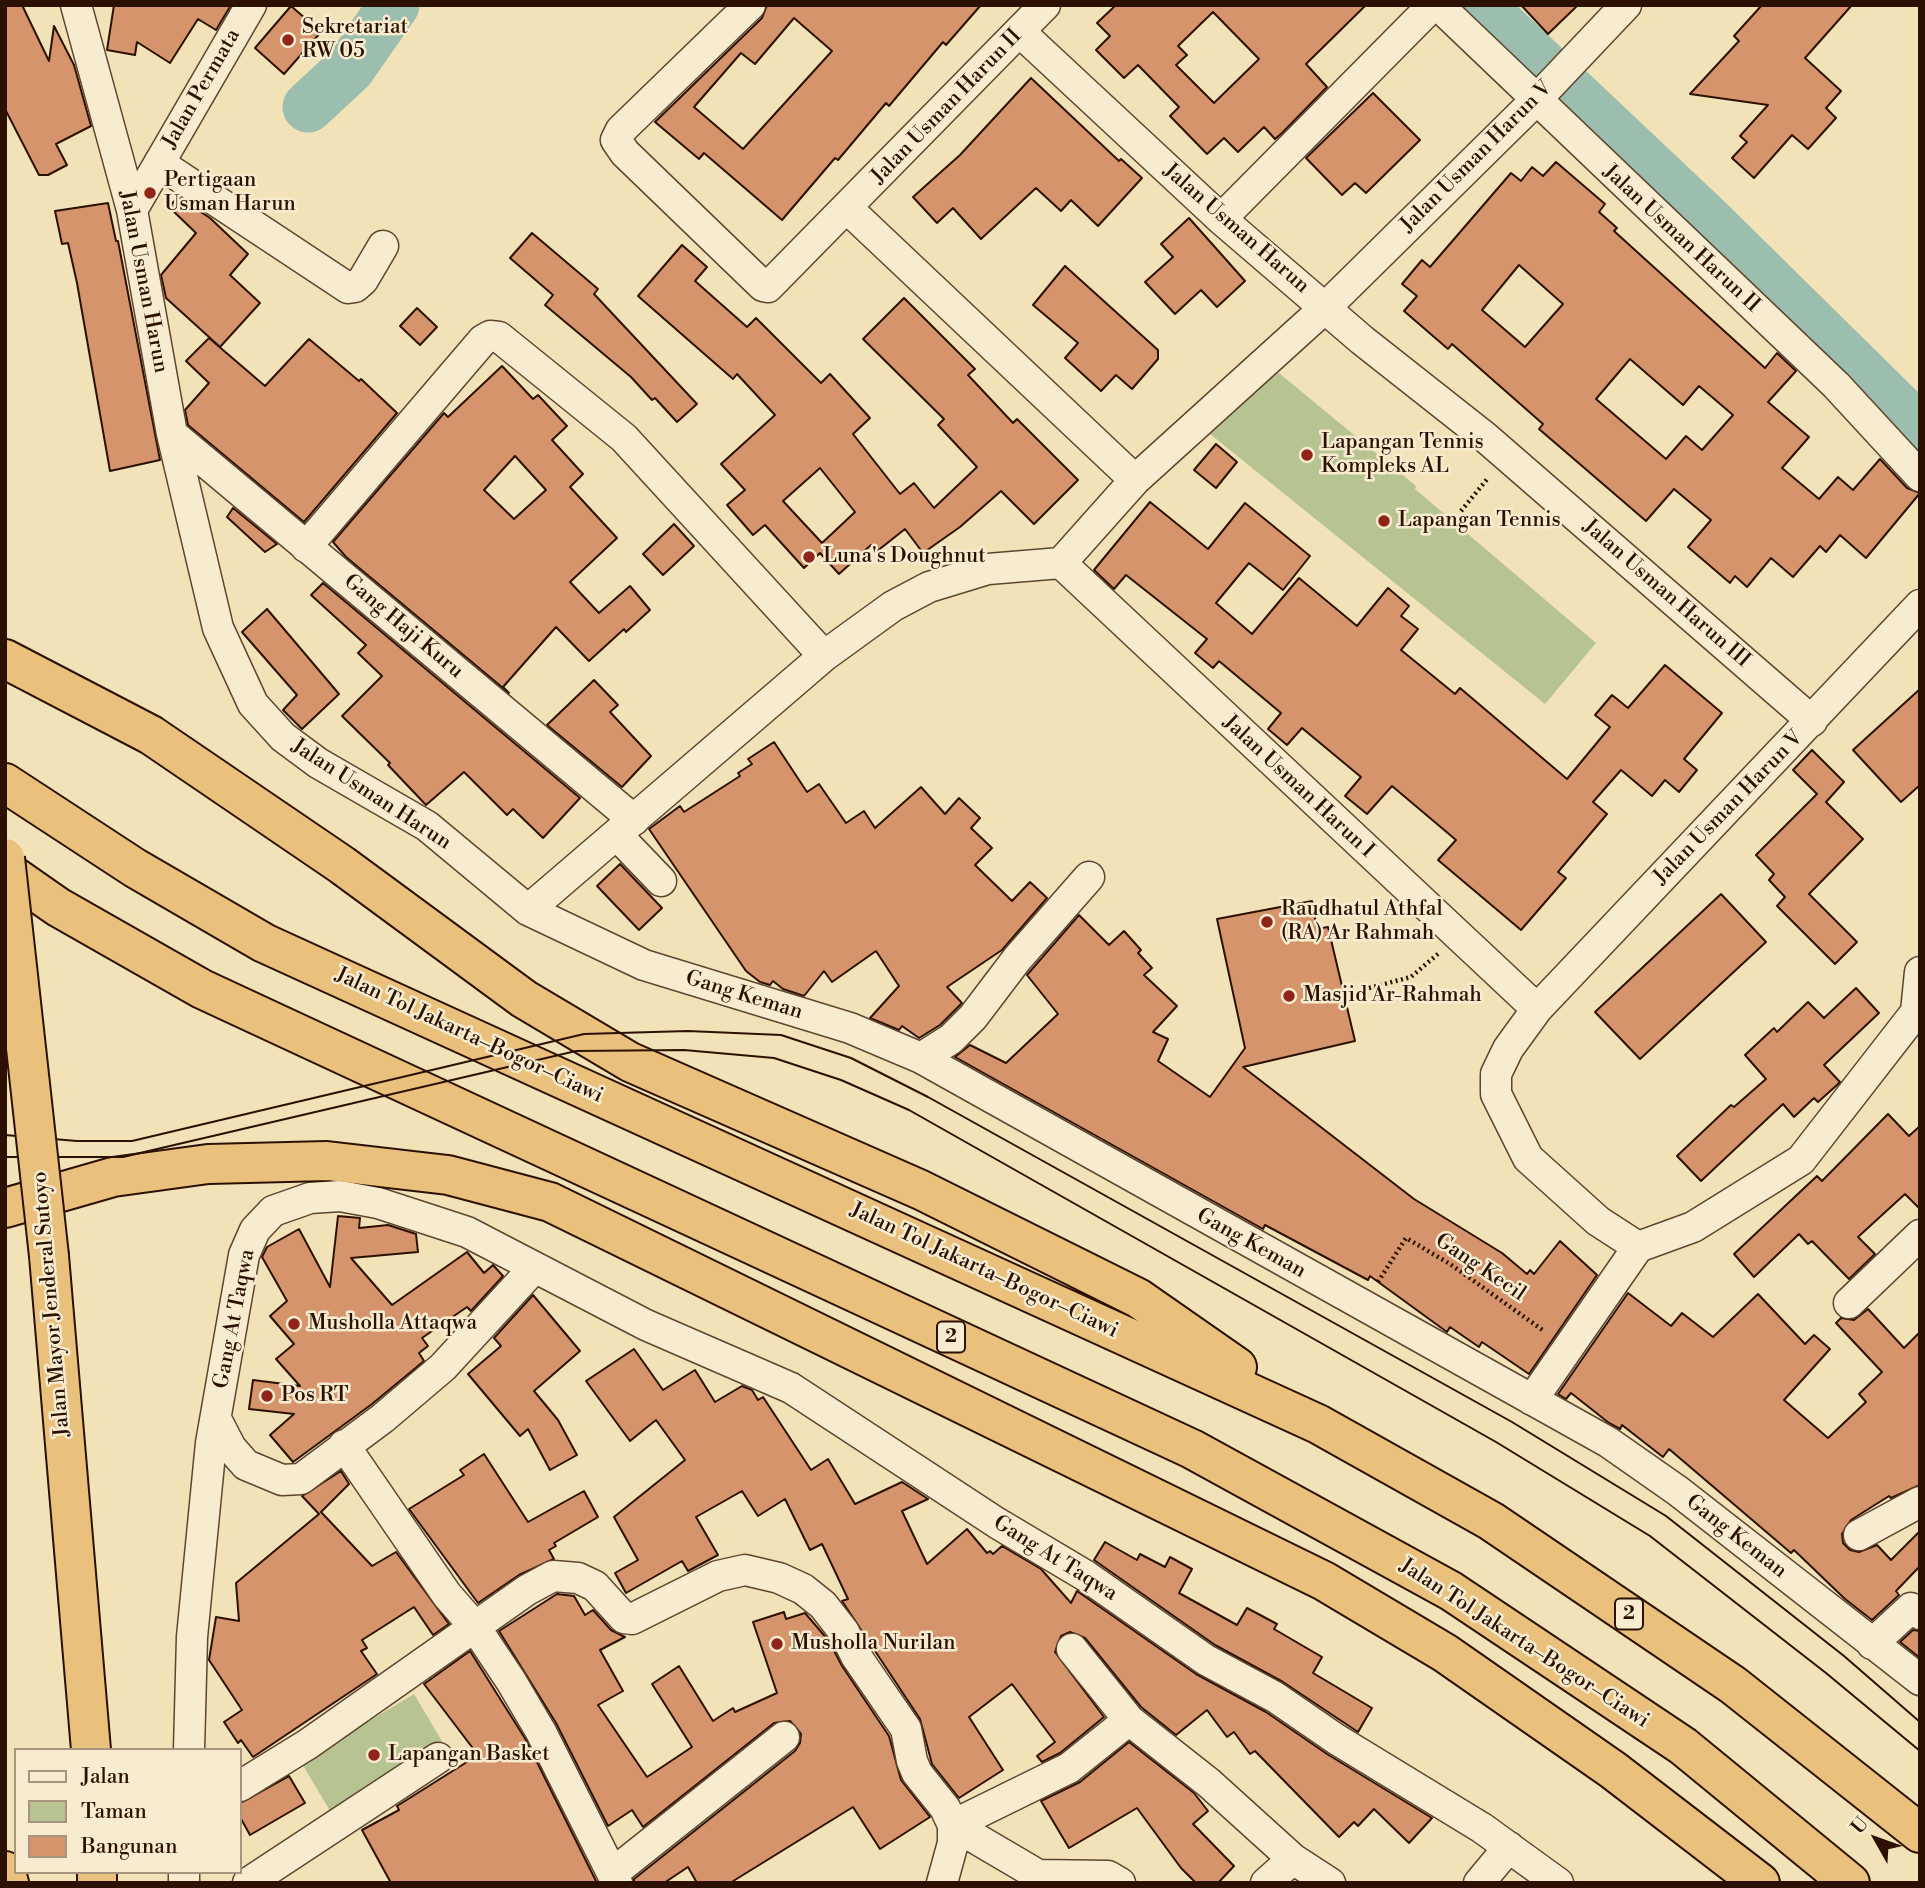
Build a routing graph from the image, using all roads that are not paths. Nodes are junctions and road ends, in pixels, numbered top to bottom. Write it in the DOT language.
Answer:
graph roads {
  1 [pos="76,5"];
  2 [pos="251,5"];
  3 [pos="750,5"];
  4 [pos="1045,5"];
  5 [pos="1433,5"];
  6 [pos="1438,5"];
  7 [pos="1626,5"];
  8 [pos="1020,32"];
  9 [pos="1539,95"];
  10 [pos="159,163"];
  11 [pos="848,209"];
  12 [pos="132,210"];
  13 [pos="1221,219"];
  14 [pos="383,246"];
  15 [pos="1326,307"];
  16 [pos="172,434"];
  17 [pos="1920,475"];
  18 [pos="1135,480"];
  19 [pos="306,547"];
  20 [pos="1061,563"];
  21 [pos="1920,605"];
  22 [pos="824,656"];
  23 [pos="5,659"];
  24 [pos="1812,722"];
  25 [pos="5,783"];
  26 [pos="625,827"];
  27 [pos="5,858"];
  28 [pos="5,870"];
  29 [pos="1089,877"];
  30 [pos="661,881"];
  31 [pos="528,910"];
  32 [pos="1920,971"];
  33 [pos="1537,1009"];
  34 [pos="1918,1014"];
  35 [pos="921,1058"];
  36 [pos="5,1208"];
  37 [pos="1920,1235"];
  38 [pos="1638,1247"];
  39 [pos="534,1268"];
  40 [pos="1849,1303"];
  41 [pos="1532,1400"];
  42 [pos="216,1419"];
  43 [pos="1318,1424"];
  44 [pos="344,1445"];
  45 [pos="1920,1502"];
  46 [pos="1859,1535"];
  47 [pos="1920,1614"];
  48 [pos="475,1627"];
  49 [pos="1872,1644"];
  50 [pos="1072,1649"];
  51 [pos="1920,1680"];
  52 [pos="1129,1720"];
  53 [pos="784,1737"];
  54 [pos="91,1748"];
  55 [pos="189,1748"];
  56 [pos="438,1758"];
  57 [pos="242,1785"];
  58 [pos="953,1825"];
  59 [pos="1920,1833"];
  60 [pos="1509,1847"];
  61 [pos="1293,1859"];
  62 [pos="5,1871"];
  63 [pos="615,1878"];
  64 [pos="9,1883"];
  65 [pos="248,1883"];
  66 [pos="942,1883"];
  67 [pos="1120,1883"];
  68 [pos="1266,1883"];
  69 [pos="1330,1883"];
  70 [pos="1479,1883"];
  71 [pos="1558,1883"];
  72 [pos="1760,1883"];
  73 [pos="1850,1883"];
  1 -- 12 [label="street, Jalan Usman Harun"];
  2 -- 10 [label="street, Jalan Permata"];
  3 -- 11 [label="street, Jalan Usman Harun II"];
  4 -- 8 [label="street, Jalan Usman Harun II"];
  5 -- 13 [label="street"];
  6 -- 9 [label="street, Jalan Usman Harun II"];
  7 -- 9 [label="street, Jalan Usman Harun V"];
  8 -- 11 [label="street, Jalan Usman Harun II"];
  8 -- 13 [label="street, Jalan Usman Harun"];
  9 -- 15 [label="street, Jalan Usman Harun V"];
  9 -- 17 [label="street, Jalan Usman Harun II"];
  10 -- 12 [label="street, Jalan Permata"];
  10 -- 14 [label="street"];
  11 -- 18 [label="street"];
  12 -- 16 [label="street, Jalan Usman Harun"];
  13 -- 15 [label="street, Jalan Usman Harun"];
  15 -- 18 [label="street, Jalan Usman Harun"];
  15 -- 24 [label="street, Jalan Usman Harun III"];
  16 -- 19 [label="street, Gang Haji Kuru"];
  16 -- 31 [label="street, Jalan Usman Harun"];
  18 -- 20 [label="street, Jalan Usman Harun"];
  19 -- 22 [label="street"];
  19 -- 26 [label="street, Gang Haji Kuru"];
  20 -- 22 [label="street"];
  20 -- 33 [label="street, Jalan Usman Harun I"];
  21 -- 24 [label="street, Jalan Usman Harun V"];
  22 -- 26 [label="street"];
  23 -- 43 [label="highway"];
  24 -- 33 [label="street, Jalan Usman Harun V"];
  25 -- 43 [label="highway, Jalan Tol Jakarta–Bogor–Ciawi / 2"];
  26 -- 30 [label="street, Gang Haji Kuru"];
  26 -- 31 [label="street"];
  27 -- 54 [label="highway, Jalan Mayor Jenderal Sutoyo, bridge"];
  28 -- 73 [label="highway, Jalan Tol Jakarta–Bogor–Ciawi / 2"];
  29 -- 35 [label="street"];
  31 -- 35 [label="street, Gang Keman"];
  32 -- 34 [label="street"];
  33 -- 38 [label="street, Jalan Usman Harun V"];
  34 -- 38 [label="street"];
  35 -- 41 [label="street, Gang Keman"];
  36 -- 72 [label="highway"];
  37 -- 40 [label="street"];
  38 -- 41 [label="street"];
  39 -- 42 [label="street, Gang At Taqwa"];
  39 -- 44 [label="street, Gang At Taqwa"];
  39 -- 60 [label="street, Gang At Taqwa"];
  41 -- 49 [label="street, Gang Keman"];
  42 -- 44 [label="street, Gang At Taqwa"];
  42 -- 55 [label="street, Gang At Taqwa"];
  43 -- 59 [label="highway, Jalan Tol Jakarta–Bogor–Ciawi / 2"];
  44 -- 48 [label="street"];
  45 -- 46 [label="street"];
  47 -- 49 [label="street"];
  48 -- 57 [label="street"];
  48 -- 58 [label="street"];
  48 -- 63 [label="street"];
  49 -- 51 [label="street, Gang Keman"];
  50 -- 52 [label="street"];
  52 -- 58 [label="street"];
  52 -- 61 [label="street"];
  53 -- 63 [label="street"];
  56 -- 65 [label="street"];
  58 -- 66 [label="street"];
  58 -- 67 [label="street"];
  60 -- 70 [label="street"];
  60 -- 71 [label="street, Gang At Taqwa"];
  61 -- 68 [label="street"];
  61 -- 69 [label="street"];
  62 -- 64 [label="highway"];
}
